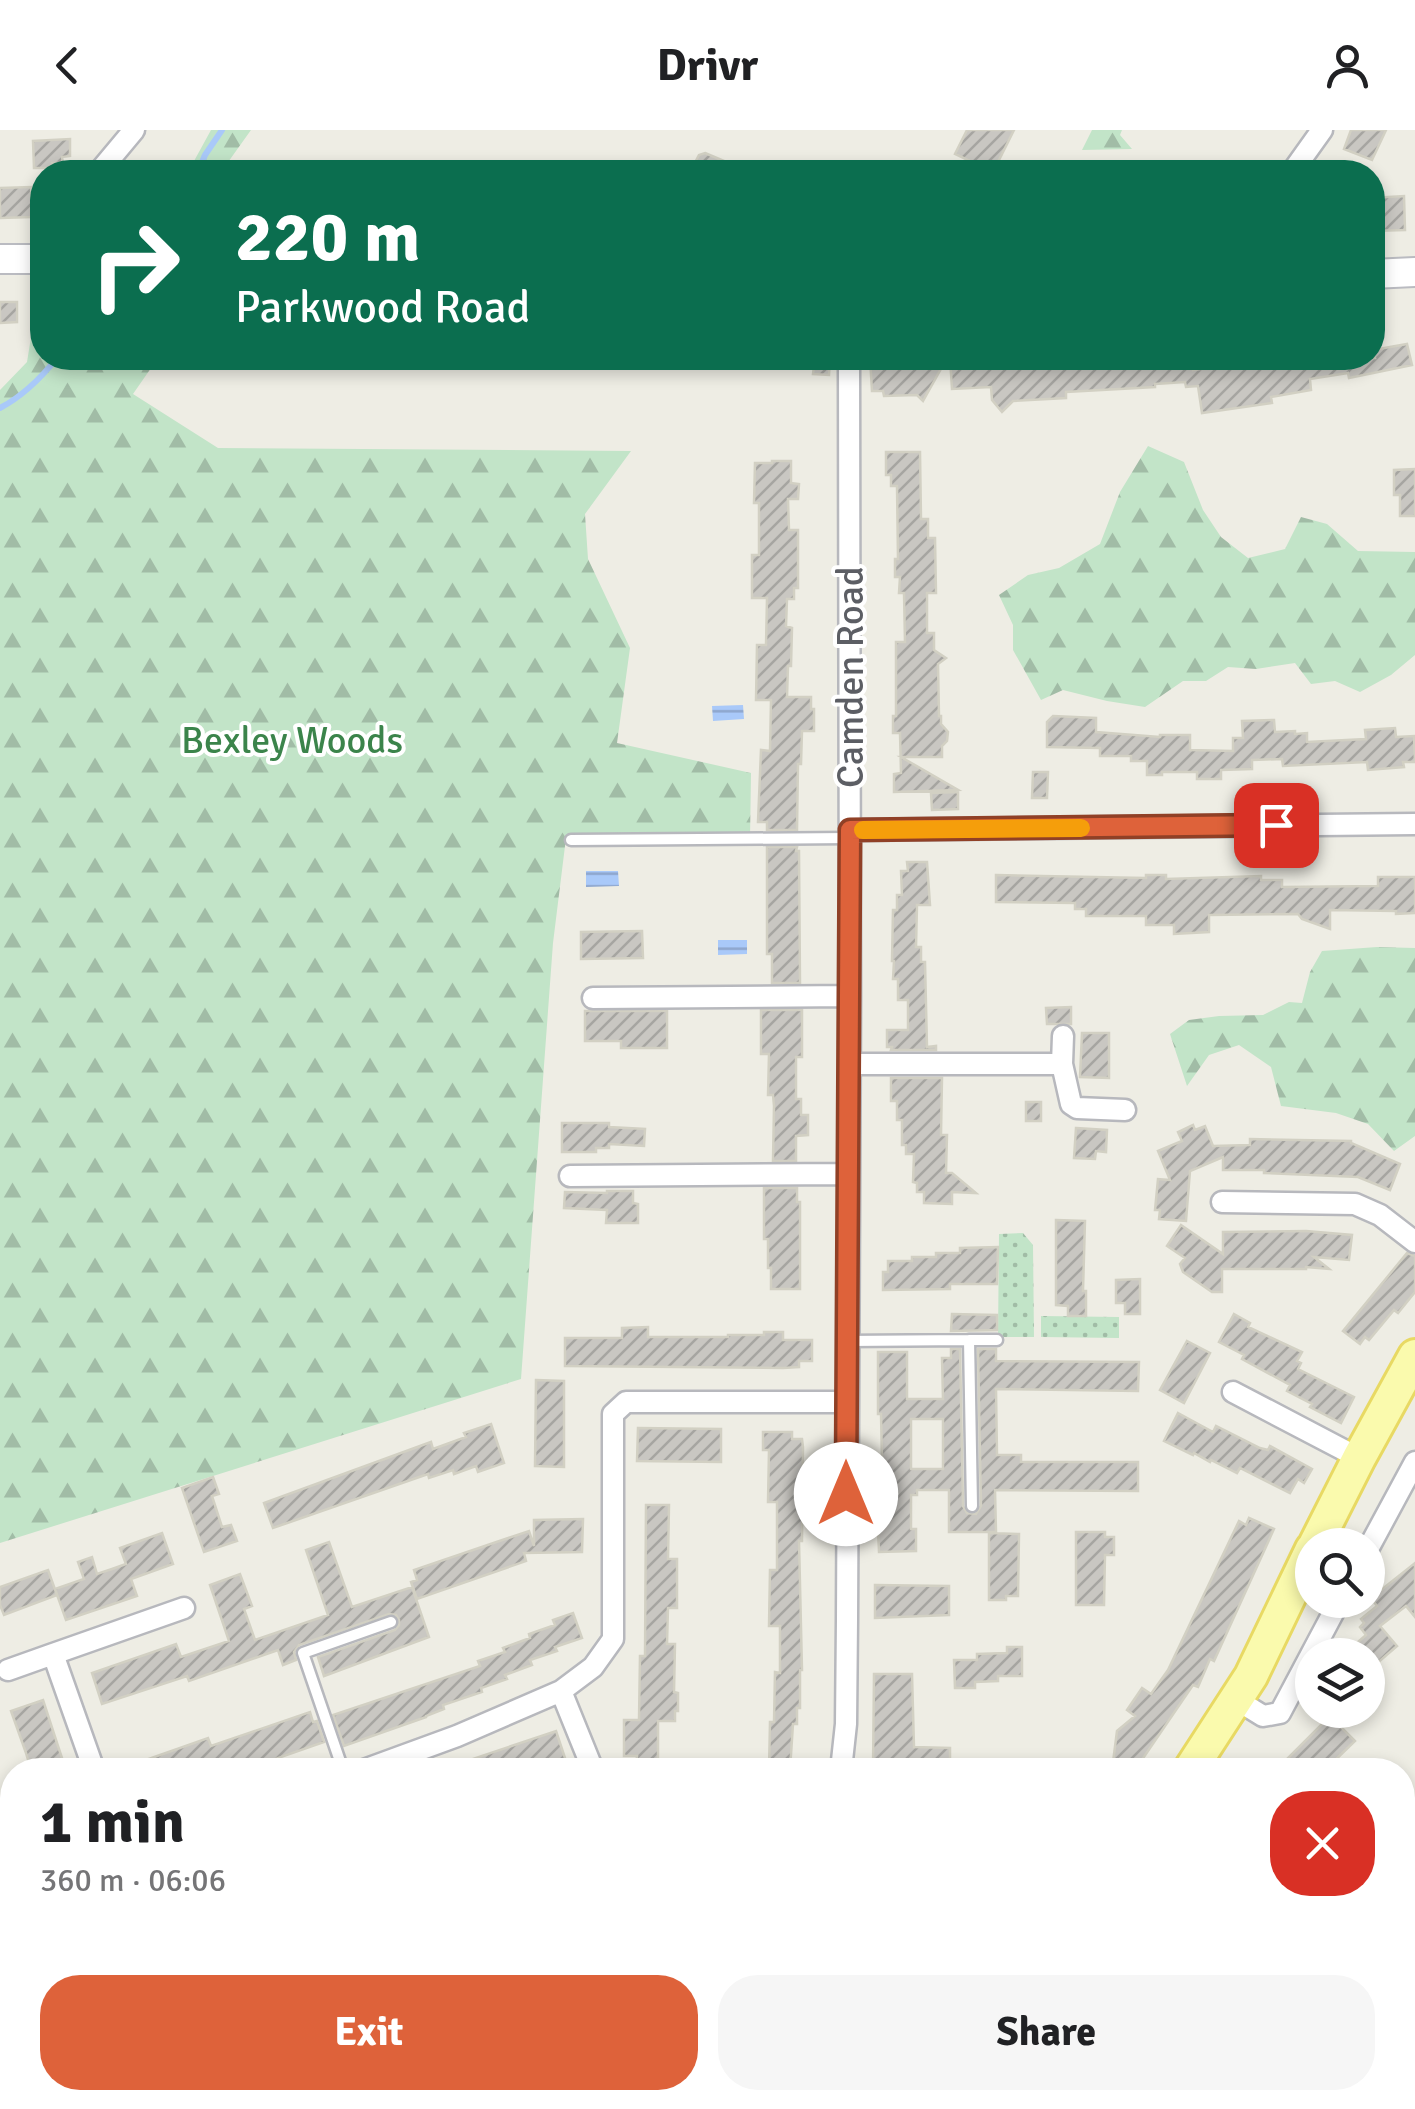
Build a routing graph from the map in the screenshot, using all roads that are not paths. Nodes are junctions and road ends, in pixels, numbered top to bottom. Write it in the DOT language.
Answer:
graph roads {
  1 [pos="134,130"];
  2 [pos="1322,130"];
  3 [pos="109,160"];
  4 [pos="1301,160"];
  5 [pos="30,259"];
  6 [pos="0,260"];
  7 [pos="1415,272"];
  8 [pos="1385,273"];
  9 [pos="850,370"];
  10 [pos="1415,824"];
  11 [pos="850,834"];
  12 [pos="571,840"];
  13 [pos="850,996"];
  14 [pos="593,998"];
  15 [pos="1063,1036"];
  16 [pos="850,1064"];
  17 [pos="1062,1064"];
  18 [pos="1125,1110"];
  19 [pos="848,1174"];
  20 [pos="570,1176"];
  21 [pos="1222,1202"];
  22 [pos="1415,1242"];
  23 [pos="969,1340"];
  24 [pos="997,1340"];
  25 [pos="847,1341"];
  26 [pos="1415,1356"];
  27 [pos="1233,1392"];
  28 [pos="847,1402"];
  29 [pos="1359,1458"];
  30 [pos="1415,1462"];
  31 [pos="972,1506"];
  32 [pos="1324,1528"];
  33 [pos="1379,1528"];
  34 [pos="1295,1587"];
  35 [pos="184,1608"];
  36 [pos="1330,1618"];
  37 [pos="391,1622"];
  38 [pos="53,1654"];
  39 [pos="8,1670"];
  40 [pos="561,1691"];
  41 [pos="1236,1700"];
  42 [pos="90,1758"];
  43 [pos="339,1758"];
  44 [pos="397,1758"];
  45 [pos="588,1758"];
  46 [pos="842,1758"];
  47 [pos="1198,1758"];
  1 -- 3 [label="street"];
  2 -- 4 [label="street"];
  5 -- 6 [label="main road"];
  7 -- 8 [label="main road"];
  9 -- 11 [label="street, Camden Road"];
  10 -- 11 [label="street"];
  11 -- 12 [label="lane"];
  11 -- 13 [label="street, Camden Road"];
  13 -- 14 [label="street"];
  13 -- 16 [label="street, Camden Road"];
  15 -- 17 [label="street"];
  16 -- 17 [label="street"];
  16 -- 19 [label="street, Camden Road"];
  17 -- 18 [label="street"];
  19 -- 20 [label="street"];
  19 -- 25 [label="street, Camden Road"];
  21 -- 22 [label="street"];
  23 -- 24 [label="lane"];
  23 -- 25 [label="lane"];
  23 -- 31 [label="lane"];
  25 -- 28 [label="street, Camden Road"];
  26 -- 29 [label="main road"];
  27 -- 29 [label="street"];
  28 -- 40 [label="street"];
  28 -- 46 [label="street, Camden Road"];
  29 -- 32 [label="main road"];
  30 -- 33 [label="street"];
  34 -- 41 [label="main road"];
  35 -- 38 [label="street"];
  36 -- 41 [label="street"];
  37 -- 43 [label="lane"];
  38 -- 39 [label="street"];
  38 -- 42 [label="street"];
  40 -- 44 [label="street"];
  40 -- 45 [label="street"];
  41 -- 47 [label="main road"];
}
